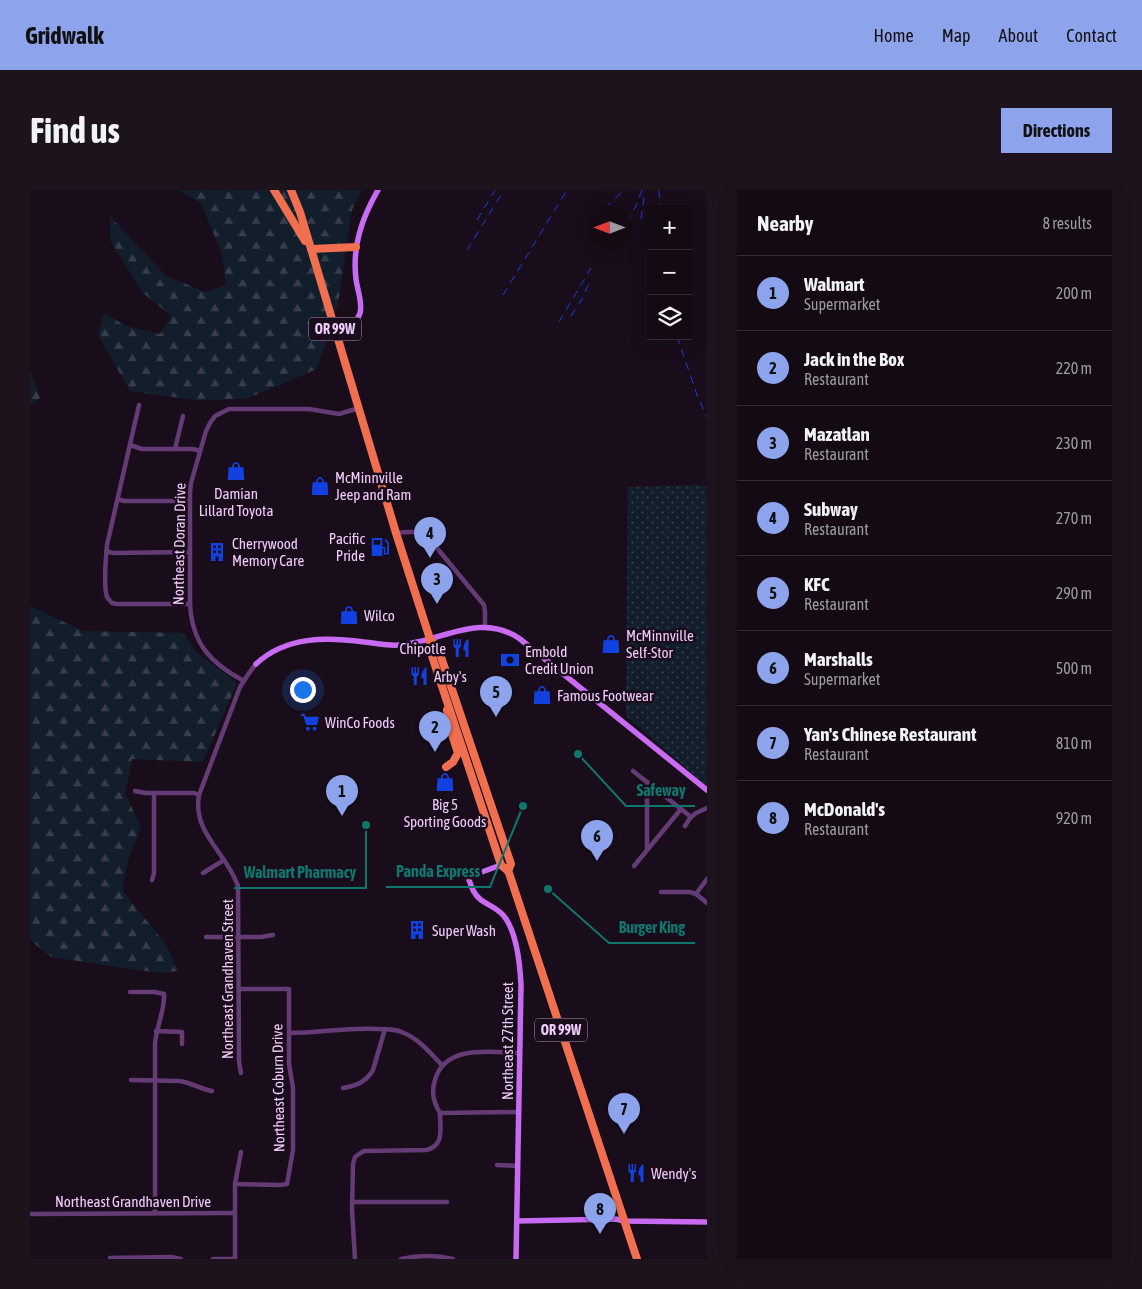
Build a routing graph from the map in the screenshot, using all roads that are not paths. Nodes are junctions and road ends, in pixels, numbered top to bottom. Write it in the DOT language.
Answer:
graph roads {
  1 [pos="274,190"];
  2 [pos="291,190"];
  3 [pos="378,190"];
  4 [pos="356,247"];
  5 [pos="310,249"];
  6 [pos="337,333"];
  7 [pos="139,404"];
  8 [pos="359,408"];
  9 [pos="183,416"];
  10 [pos="130,445"];
  11 [pos="175,449"];
  12 [pos="200,451"];
  13 [pos="118,499"];
  14 [pos="189,501"];
  15 [pos="396,534"];
  16 [pos="106,551"];
  17 [pos="190,552"];
  18 [pos="190,604"];
  19 [pos="485,627"];
  20 [pos="430,639"];
  21 [pos="256,664"];
  22 [pos="244,681"];
  23 [pos="446,698"];
  24 [pos="450,709"];
  25 [pos="476,762"];
  26 [pos="446,767"];
  27 [pos="468,768"];
  28 [pos="633,771"];
  29 [pos="647,782"];
  30 [pos="707,790"];
  31 [pos="135,792"];
  32 [pos="154,793"];
  33 [pos="199,795"];
  34 [pos="489,800"];
  35 [pos="707,808"];
  36 [pos="681,809"];
  37 [pos="691,817"];
  38 [pos="684,826"];
  39 [pos="647,850"];
  40 [pos="224,860"];
  41 [pos="501,865"];
  42 [pos="634,866"];
  43 [pos="508,871"];
  44 [pos="203,873"];
  45 [pos="707,879"];
  46 [pos="152,880"];
  47 [pos="661,892"];
  48 [pos="696,894"];
  49 [pos="707,903"];
  50 [pos="273,935"];
  51 [pos="206,937"];
  52 [pos="239,937"];
  53 [pos="239,989"];
  54 [pos="130,992"];
  55 [pos="385,1029"];
  56 [pos="156,1031"];
  57 [pos="289,1033"];
  58 [pos="182,1044"];
  59 [pos="520,1053"];
  60 [pos="442,1065"];
  61 [pos="241,1072"];
  62 [pos="131,1080"];
  63 [pos="155,1080"];
  64 [pos="343,1088"];
  65 [pos="212,1091"];
  66 [pos="519,1112"];
  67 [pos="440,1113"];
  68 [pos="240,1152"];
  69 [pos="498,1165"];
  70 [pos="518,1166"];
  71 [pos="235,1184"];
  72 [pos="352,1202"];
  73 [pos="448,1202"];
  74 [pos="235,1213"];
  75 [pos="30,1214"];
  76 [pos="156,1214"];
  77 [pos="516,1221"];
  78 [pos="624,1221"];
  79 [pos="707,1222"];
  80 [pos="110,1258"];
  81 [pos="180,1259"];
  82 [pos="213,1259"];
  83 [pos="235,1259"];
  84 [pos="355,1259"];
  85 [pos="402,1259"];
  86 [pos="453,1259"];
  87 [pos="516,1259"];
  88 [pos="637,1259"];
  1 -- 5 [label="highway, OR 99W"];
  2 -- 5 [label="highway, OR 99W"];
  3 -- 4 [label="street"];
  4 -- 5 [label="highway"];
  4 -- 6 [label="street"];
  5 -- 6 [label="highway, OR 99W"];
  6 -- 8 [label="highway, OR 99W"];
  7 -- 10 [label="street"];
  8 -- 12 [label="street, Northeast Doran Drive"];
  8 -- 15 [label="highway, OR 99W"];
  9 -- 11 [label="street"];
  10 -- 11 [label="street"];
  10 -- 13 [label="street"];
  11 -- 12 [label="street"];
  12 -- 14 [label="street, Northeast Doran Drive"];
  13 -- 14 [label="street"];
  13 -- 16 [label="street"];
  14 -- 17 [label="street, Northeast Doran Drive"];
  15 -- 19 [label="street"];
  15 -- 20 [label="highway, OR 99W"];
  16 -- 17 [label="street"];
  16 -- 18 [label="street"];
  17 -- 18 [label="street, Northeast Doran Drive"];
  18 -- 22 [label="street, Northeast Doran Drive"];
  19 -- 20 [label="street"];
  19 -- 30 [label="street"];
  20 -- 21 [label="street"];
  20 -- 23 [label="highway, OR 99W"];
  20 -- 25 [label="highway, OR 99W"];
  21 -- 22 [label="street"];
  22 -- 33 [label="street, Northeast Grandhaven Street"];
  23 -- 24 [label="highway, OR 99W"];
  23 -- 26 [label="highway"];
  24 -- 25 [label="highway"];
  24 -- 27 [label="highway, OR 99W"];
  25 -- 34 [label="highway, OR 99W"];
  27 -- 34 [label="highway"];
  27 -- 41 [label="highway, OR 99W"];
  28 -- 29 [label="street"];
  29 -- 36 [label="street"];
  29 -- 39 [label="street"];
  31 -- 32 [label="street"];
  32 -- 33 [label="street"];
  32 -- 46 [label="street"];
  33 -- 40 [label="street, Northeast Grandhaven Street"];
  34 -- 43 [label="highway, OR 99W"];
  35 -- 37 [label="street"];
  36 -- 37 [label="street"];
  36 -- 39 [label="street"];
  37 -- 38 [label="street"];
  39 -- 42 [label="street"];
  40 -- 44 [label="street"];
  40 -- 52 [label="street, Northeast Grandhaven Street"];
  41 -- 43 [label="highway"];
  41 -- 59 [label="street, Northeast 27th Street"];
  43 -- 78 [label="highway, OR 99W"];
  45 -- 48 [label="street"];
  47 -- 48 [label="street"];
  48 -- 49 [label="street"];
  50 -- 52 [label="street"];
  51 -- 52 [label="street"];
  52 -- 53 [label="street, Northeast Grandhaven Street"];
  53 -- 57 [label="street, Northeast Coburn Drive"];
  53 -- 61 [label="street, Northeast Grandhaven Street"];
  54 -- 56 [label="street"];
  55 -- 57 [label="street"];
  55 -- 60 [label="street"];
  55 -- 64 [label="street"];
  56 -- 58 [label="street"];
  56 -- 63 [label="street"];
  57 -- 71 [label="street, Northeast Coburn Drive"];
  59 -- 60 [label="street"];
  59 -- 66 [label="street, Northeast 27th Street"];
  60 -- 67 [label="street"];
  62 -- 63 [label="street"];
  63 -- 65 [label="street"];
  63 -- 76 [label="street"];
  66 -- 67 [label="street"];
  66 -- 70 [label="street, Northeast 27th Street"];
  67 -- 72 [label="street"];
  68 -- 71 [label="street"];
  69 -- 70 [label="street"];
  70 -- 77 [label="street, Northeast 27th Street"];
  71 -- 74 [label="street"];
  72 -- 73 [label="street"];
  72 -- 84 [label="street"];
  74 -- 76 [label="street, Northeast Grandhaven Drive"];
  74 -- 83 [label="street"];
  75 -- 76 [label="street, Northeast Grandhaven Drive"];
  77 -- 78 [label="street"];
  77 -- 87 [label="street, Northeast 27th Street"];
  78 -- 79 [label="street"];
  78 -- 88 [label="highway, OR 99W"];
  80 -- 81 [label="street"];
  82 -- 83 [label="street"];
  85 -- 86 [label="street"];
}
